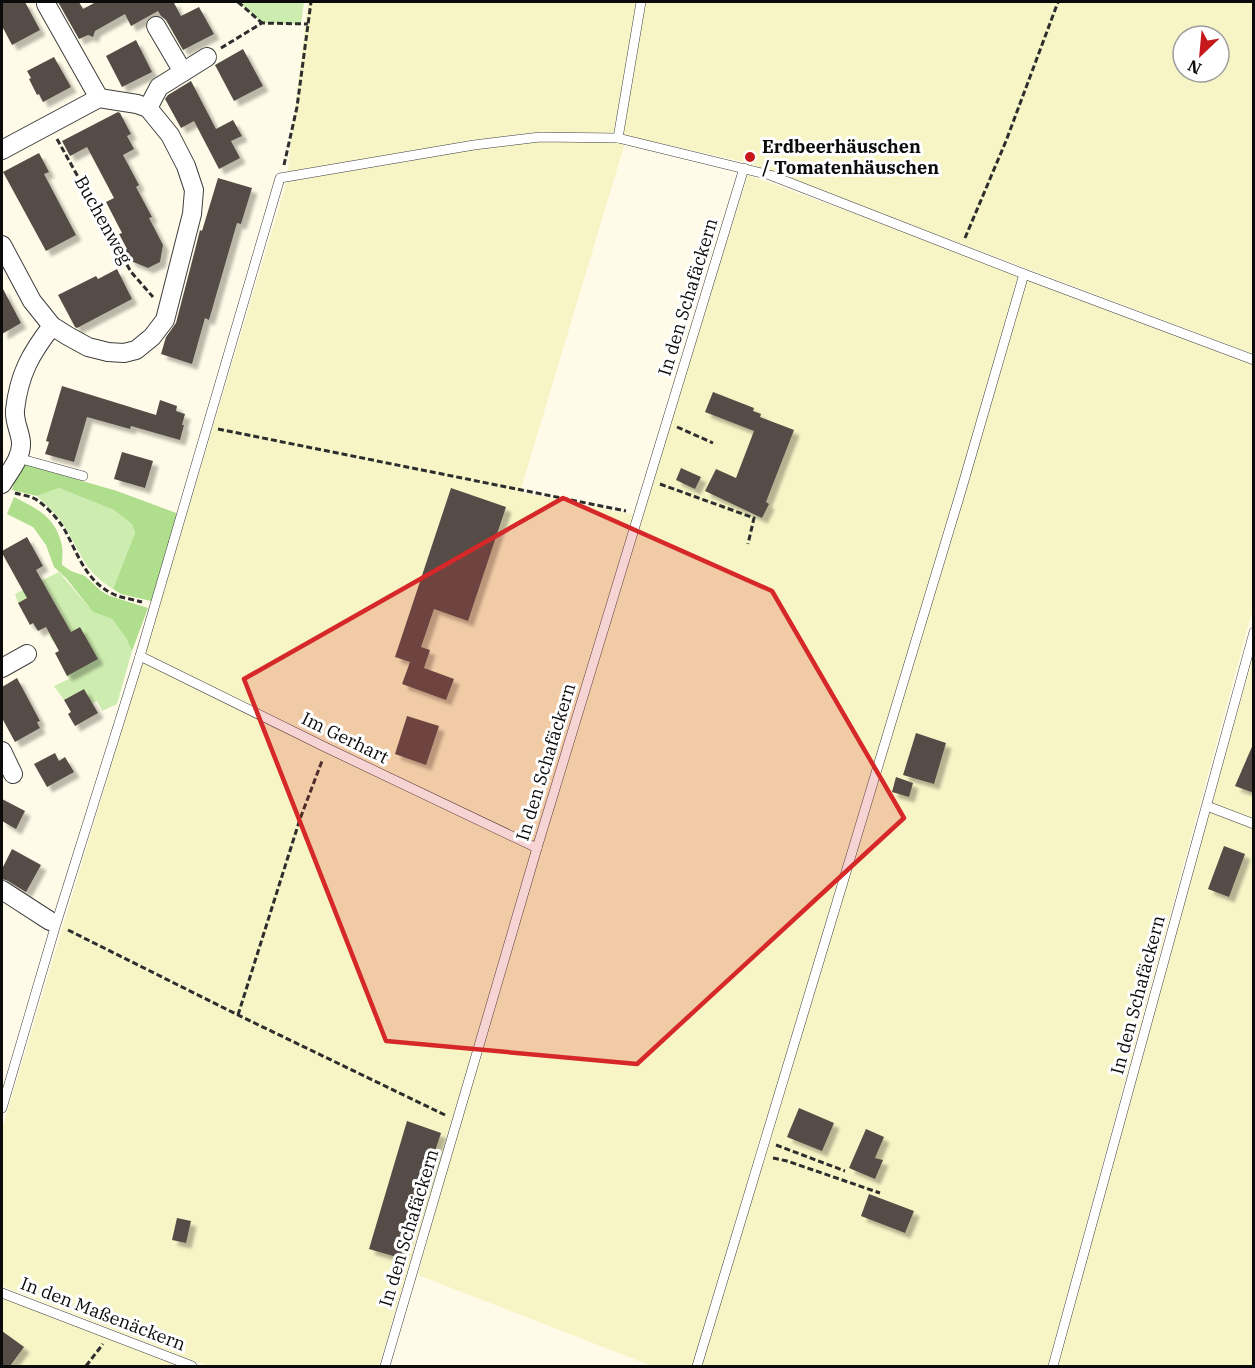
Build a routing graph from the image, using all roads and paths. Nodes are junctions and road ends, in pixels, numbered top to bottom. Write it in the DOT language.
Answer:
graph roads {
  1 [pos="238,2"];
  2 [pos="311,2"];
  3 [pos="641,2"];
  4 [pos="1058,2"];
  5 [pos="46,4"];
  6 [pos="262,23"];
  7 [pos="308,24"];
  8 [pos="156,26"];
  9 [pos="207,57"];
  10 [pos="183,72"];
  11 [pos="99,98"];
  12 [pos="148,108"];
  13 [pos="46,126"];
  14 [pos="618,138"];
  15 [pos="2,150"];
  16 [pos="744,168"];
  17 [pos="280,178"];
  18 [pos="2,245"];
  19 [pos="960,248"];
  20 [pos="1024,274"];
  21 [pos="169,304"];
  22 [pos="52,326"];
  23 [pos="1254,360"];
  24 [pos="667,423"];
  25 [pos="208,426"];
  26 [pos="713,443"];
  27 [pos="18,458"];
  28 [pos="83,476"];
  29 [pos="650,480"];
  30 [pos="7,489"];
  31 [pos="639,514"];
  32 [pos="748,544"];
  33 [pos="155,606"];
  34 [pos="1254,632"];
  35 [pos="27,654"];
  36 [pos="140,656"];
  37 [pos="2,668"];
  38 [pos="327,748"];
  39 [pos="2,751"];
  40 [pos="12,774"];
  41 [pos="1207,807"];
  42 [pos="1254,824"];
  43 [pos="537,848"];
  44 [pos="2,890"];
  45 [pos="53,923"];
  46 [pos="238,1016"];
  47 [pos="2,1108"];
  48 [pos="458,1121"];
  49 [pos="765,1142"];
  50 [pos="759,1160"];
  51 [pos="845,1170"];
  52 [pos="880,1193"];
  53 [pos="2,1293"];
  54 [pos="110,1335"];
  55 [pos="86,1366"];
  56 [pos="192,1366"];
  57 [pos="385,1366"];
  58 [pos="698,1366"];
  59 [pos="1053,1366"];
  1 -- 6 [label="path"];
  2 -- 7 [label="path"];
  3 -- 14 [label="lane"];
  4 -- 19 [label="path"];
  5 -- 11 [label="street"];
  6 -- 7 [label="path"];
  6 -- 9 [label="path"];
  7 -- 17 [label="path"];
  8 -- 10 [label="street"];
  9 -- 10 [label="street"];
  10 -- 12 [label="street"];
  11 -- 12 [label="street"];
  11 -- 13 [label="street"];
  12 -- 21 [label="street"];
  13 -- 15 [label="street"];
  13 -- 21 [label="path, Buchenweg"];
  14 -- 16 [label="lane"];
  14 -- 17 [label="lane"];
  16 -- 19 [label="lane"];
  16 -- 24 [label="lane, In den Schafäckern"];
  17 -- 25 [label="lane"];
  18 -- 22 [label="street"];
  19 -- 20 [label="lane"];
  20 -- 23 [label="lane"];
  20 -- 49 [label="lane"];
  21 -- 22 [label="street"];
  22 -- 27 [label="street"];
  24 -- 26 [label="path"];
  24 -- 29 [label="lane, In den Schafäckern"];
  25 -- 31 [label="path"];
  25 -- 33 [label="lane"];
  27 -- 28 [label="lane"];
  27 -- 30 [label="street"];
  29 -- 31 [label="lane, In den Schafäckern"];
  29 -- 32 [label="path"];
  30 -- 33 [label="path"];
  31 -- 43 [label="lane, In den Schafäckern"];
  33 -- 36 [label="lane"];
  34 -- 41 [label="lane, In den Schafäckern"];
  35 -- 37 [label="street"];
  36 -- 38 [label="lane, Im Gerhart"];
  36 -- 45 [label="lane"];
  38 -- 43 [label="lane, Im Gerhart"];
  38 -- 46 [label="path"];
  39 -- 40 [label="street"];
  41 -- 42 [label="lane"];
  41 -- 59 [label="lane, In den Schafäckern"];
  43 -- 48 [label="lane, In den Schafäckern"];
  44 -- 45 [label="street"];
  45 -- 46 [label="path"];
  45 -- 47 [label="lane"];
  46 -- 48 [label="path"];
  48 -- 57 [label="lane, In den Schafäckern"];
  49 -- 50 [label="lane"];
  49 -- 51 [label="path"];
  50 -- 52 [label="path"];
  50 -- 58 [label="lane"];
  53 -- 54 [label="lane, In den Maßenäckern"];
  54 -- 55 [label="path"];
  54 -- 56 [label="lane, In den Maßenäckern"];
}
